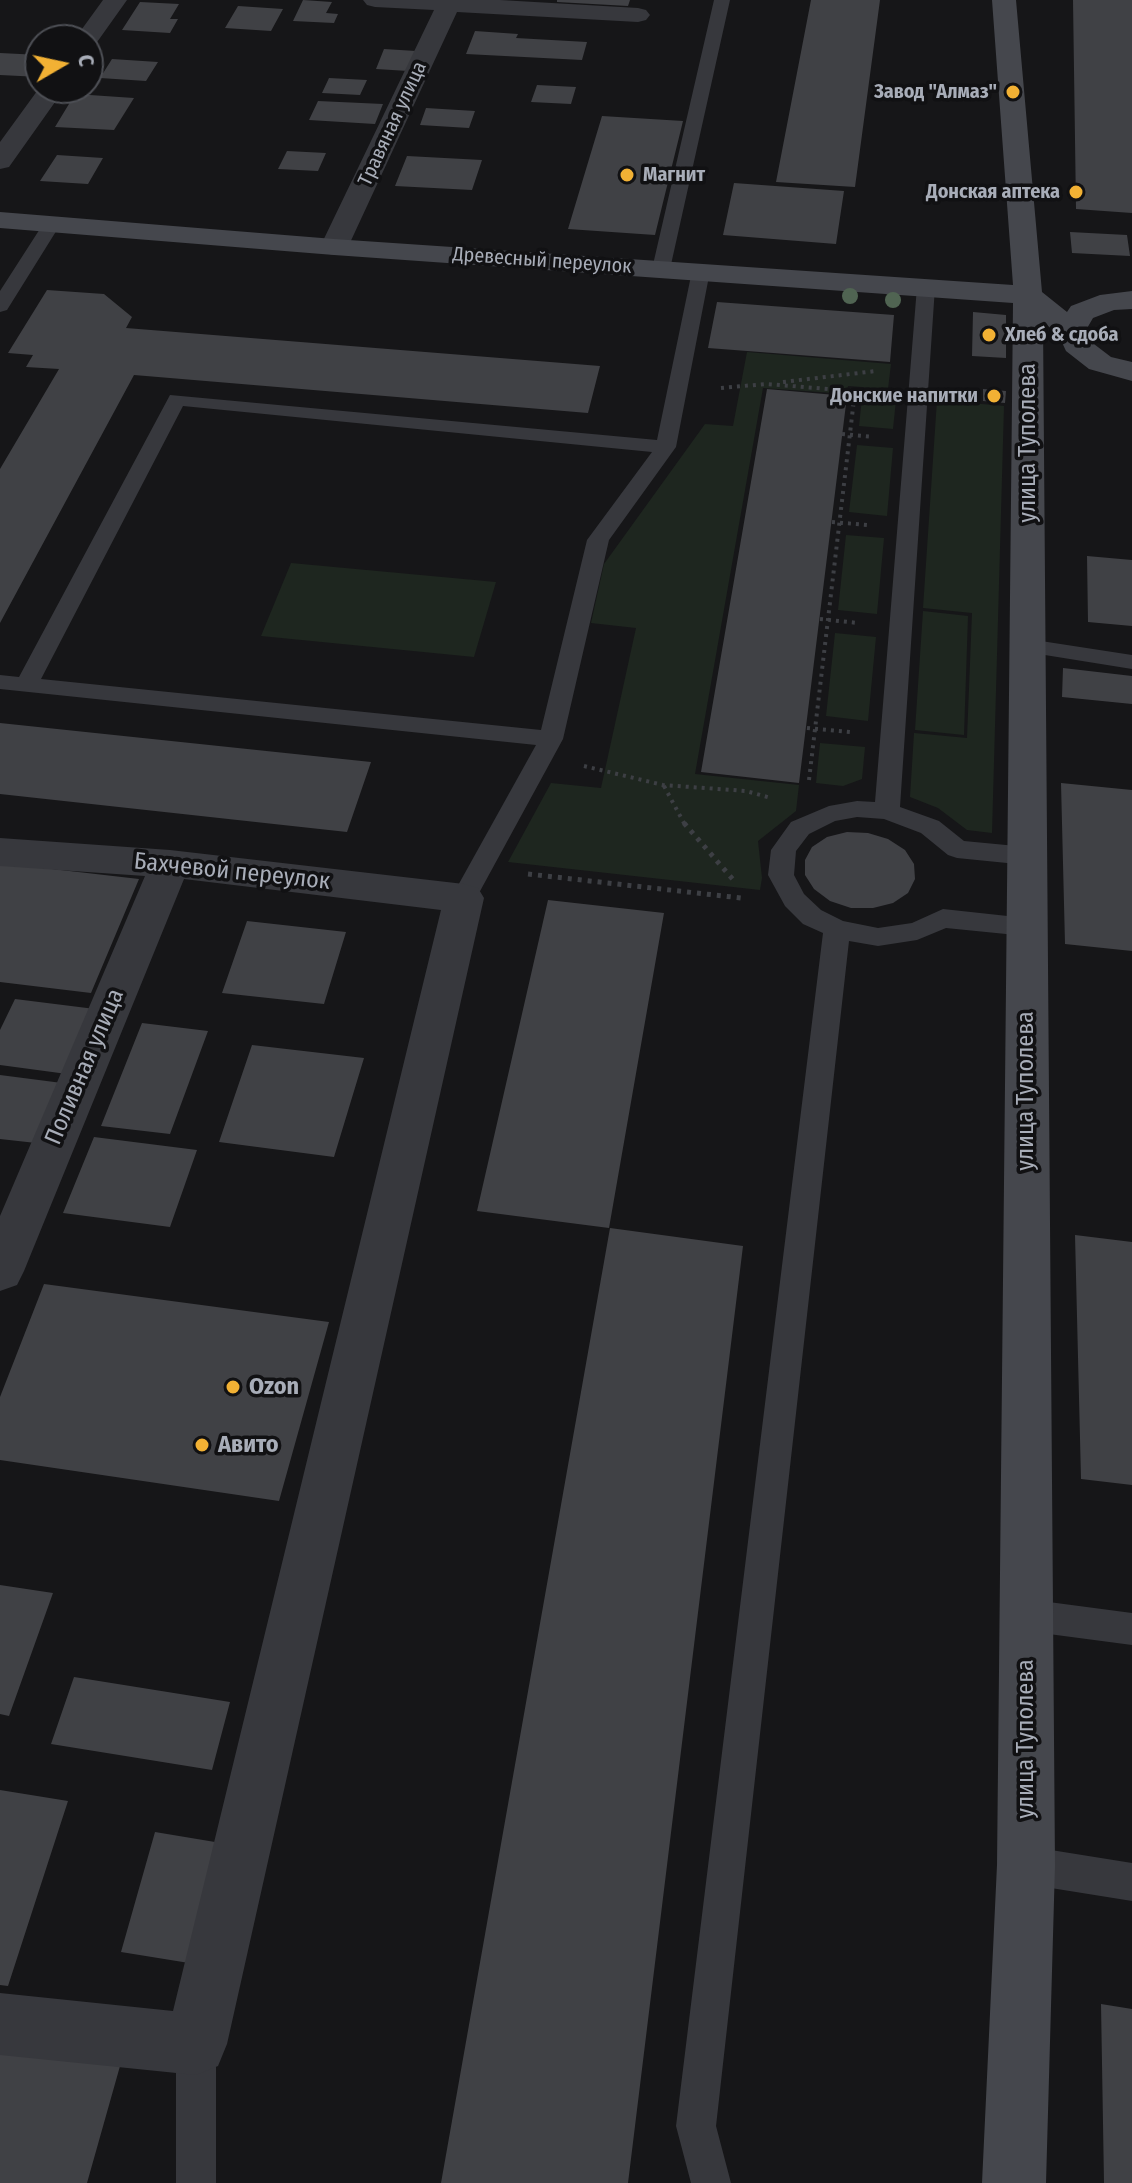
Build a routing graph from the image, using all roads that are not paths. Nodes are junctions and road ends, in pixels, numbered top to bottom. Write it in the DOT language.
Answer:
graph roads {
  1 [pos="115,0"];
  2 [pos="375,0"];
  3 [pos="722,0"];
  4 [pos="1004,0"];
  5 [pos="450,2"];
  6 [pos="638,15"];
  7 [pos="98,24"];
  8 [pos="41,104"];
  9 [pos="0,161"];
  10 [pos="0,220"];
  11 [pos="51,225"];
  12 [pos="334,247"];
  13 [pos="661,269"];
  14 [pos="701,271"];
  15 [pos="926,287"];
  16 [pos="1028,295"];
  17 [pos="1132,300"];
  18 [pos="0,306"];
  19 [pos="1071,330"];
  20 [pos="1132,372"];
  21 [pos="666,447"];
  22 [pos="1028,646"];
  23 [pos="1132,662"];
  24 [pos="0,682"];
  25 [pos="26,685"];
  26 [pos="545,749"];
  27 [pos="887,811"];
  28 [pos="0,852"];
  29 [pos="1027,856"];
  30 [pos="170,864"];
  31 [pos="472,883"];
  32 [pos="1026,927"];
  33 [pos="837,929"];
  34 [pos="0,1271"];
  35 [pos="1026,1615"];
  36 [pos="1132,1629"];
  37 [pos="1026,1865"];
  38 [pos="1132,1882"];
  39 [pos="0,2024"];
  40 [pos="196,2044"];
  41 [pos="196,2183"];
  42 [pos="711,2183"];
  43 [pos="1014,2183"];
  1 -- 7 [label="street"];
  2 -- 5 [label="street"];
  3 -- 13 [label="lane"];
  4 -- 16 [label="street, улица Туполева"];
  5 -- 6 [label="street"];
  5 -- 12 [label="street, Травяная улица"];
  8 -- 9 [label="street"];
  10 -- 11 [label="street, Древесный переулок"];
  11 -- 12 [label="street, Древесный переулок"];
  11 -- 18 [label="lane"];
  12 -- 13 [label="street, Древесный переулок"];
  13 -- 14 [label="street, Древесный переулок"];
  14 -- 15 [label="street, Древесный переулок"];
  14 -- 21 [label="lane"];
  15 -- 16 [label="street, Древесный переулок"];
  15 -- 27 [label="lane"];
  16 -- 19 [label="street"];
  16 -- 22 [label="street, улица Туполева"];
  17 -- 19 [label="street"];
  19 -- 20 [label="street"];
  21 -- 25 [label="lane"];
  21 -- 26 [label="lane"];
  22 -- 23 [label="lane"];
  22 -- 29 [label="street, улица Туполева"];
  24 -- 25 [label="lane"];
  25 -- 26 [label="lane"];
  26 -- 31 [label="lane"];
  27 -- 29 [label="lane"];
  27 -- 33 [label="lane"];
  28 -- 30 [label="street, Бахчевой переулок"];
  29 -- 32 [label="street, улица Туполева"];
  30 -- 31 [label="street, Бахчевой переулок"];
  30 -- 34 [label="street, Поливная улица"];
  31 -- 40 [label="street"];
  32 -- 33 [label="lane"];
  32 -- 35 [label="street, улица Туполева"];
  33 -- 42 [label="lane"];
  35 -- 36 [label="lane"];
  35 -- 37 [label="street, улица Туполева"];
  37 -- 38 [label="lane"];
  37 -- 43 [label="street, улица Туполева"];
  39 -- 40 [label="street"];
  40 -- 41 [label="lane"];
}
